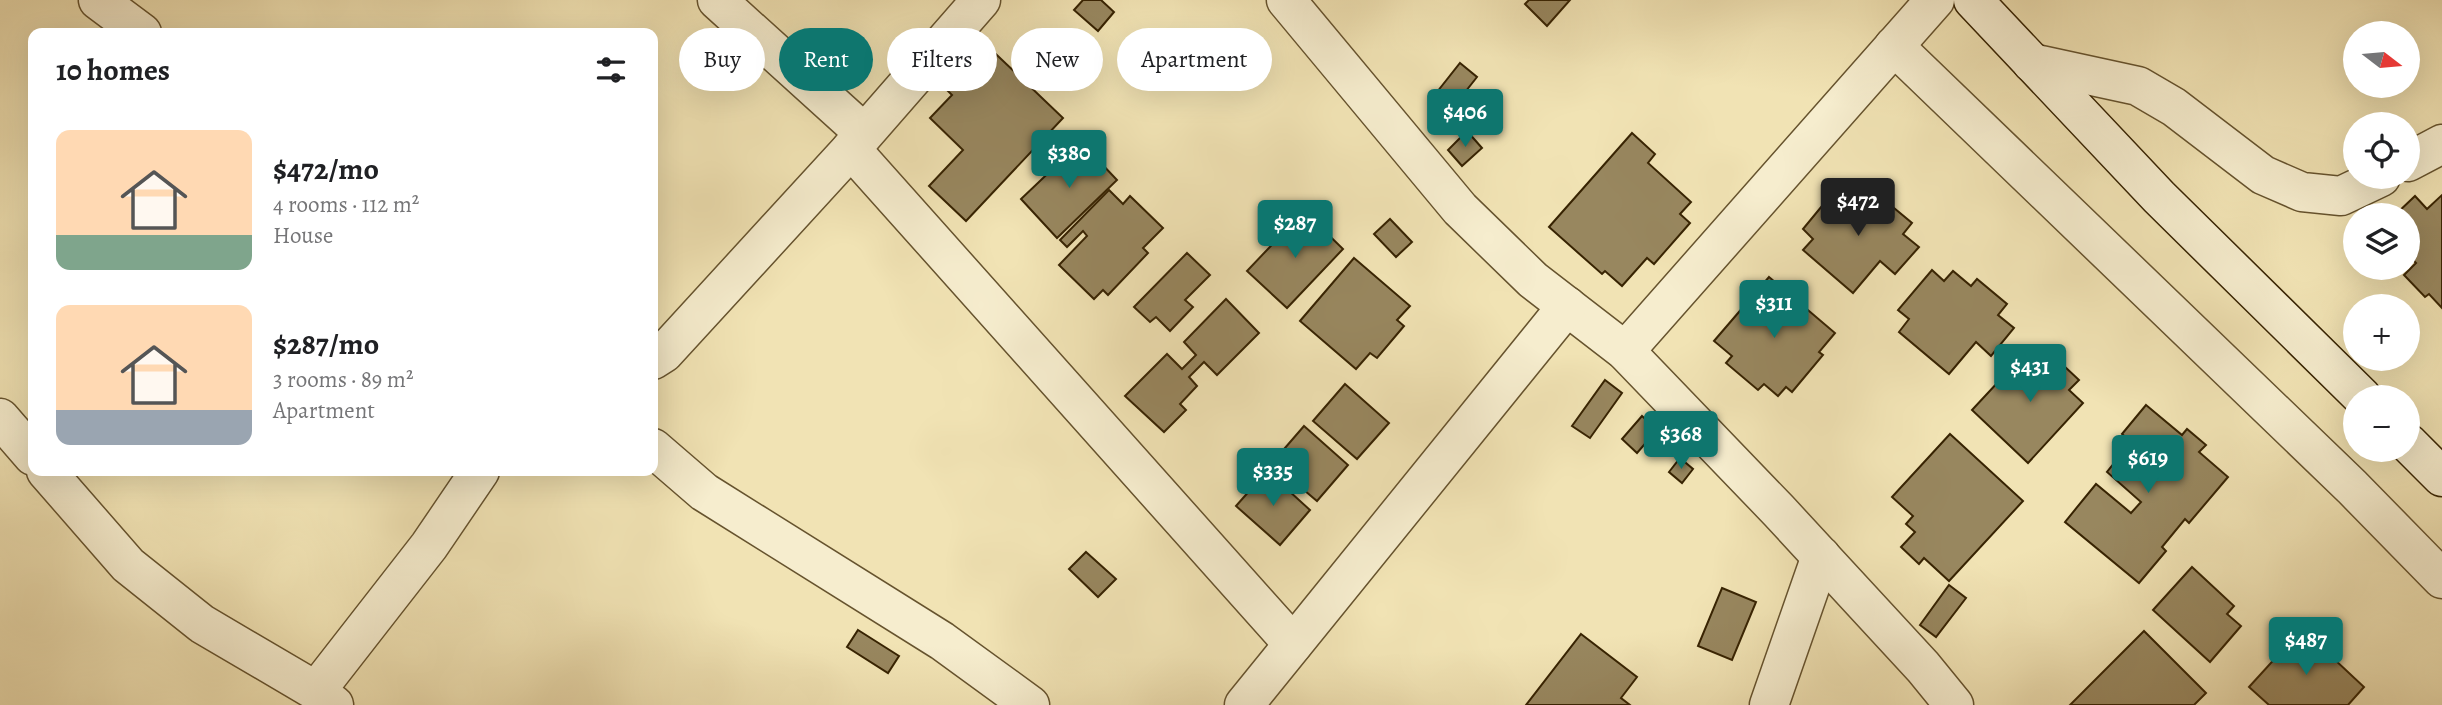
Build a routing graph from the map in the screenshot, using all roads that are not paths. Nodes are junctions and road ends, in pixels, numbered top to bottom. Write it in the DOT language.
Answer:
graph roads {
  1 [pos="98,0"];
  2 [pos="718,0"];
  3 [pos="981,0"];
  4 [pos="1286,0"];
  5 [pos="1935,0"];
  6 [pos="1973,0"];
  7 [pos="135,28"];
  8 [pos="1894,46"];
  9 [pos="2032,63"];
  10 [pos="857,141"];
  11 [pos="2442,144"];
  12 [pos="2420,156"];
  13 [pos="2356,189"];
  14 [pos="1567,306"];
  15 [pos="1625,351"];
  16 [pos="658,357"];
  17 [pos="2350,385"];
  18 [pos="0,418"];
  19 [pos="28,450"];
  20 [pos="658,452"];
  21 [pos="2420,455"];
  22 [pos="50,476"];
  23 [pos="477,476"];
  24 [pos="2442,477"];
  25 [pos="1821,556"];
  26 [pos="2442,579"];
  27 [pos="1293,644"];
  28 [pos="325,698"];
  29 [pos="1030,705"];
  30 [pos="1244,705"];
  31 [pos="1769,705"];
  32 [pos="1954,705"];
  1 -- 7 [label="street"];
  2 -- 10 [label="street"];
  3 -- 10 [label="street"];
  4 -- 14 [label="street"];
  5 -- 8 [label="street"];
  6 -- 9 [label="street"];
  8 -- 15 [label="street"];
  8 -- 26 [label="street"];
  9 -- 13 [label="street"];
  9 -- 17 [label="street"];
  10 -- 16 [label="street"];
  10 -- 27 [label="street"];
  11 -- 12 [label="street"];
  14 -- 15 [label="street"];
  14 -- 27 [label="street"];
  15 -- 25 [label="street"];
  18 -- 19 [label="street"];
  20 -- 29 [label="street"];
  21 -- 24 [label="street"];
  22 -- 28 [label="street"];
  23 -- 28 [label="street"];
  25 -- 31 [label="street"];
  25 -- 32 [label="street"];
  27 -- 30 [label="street"];
}
